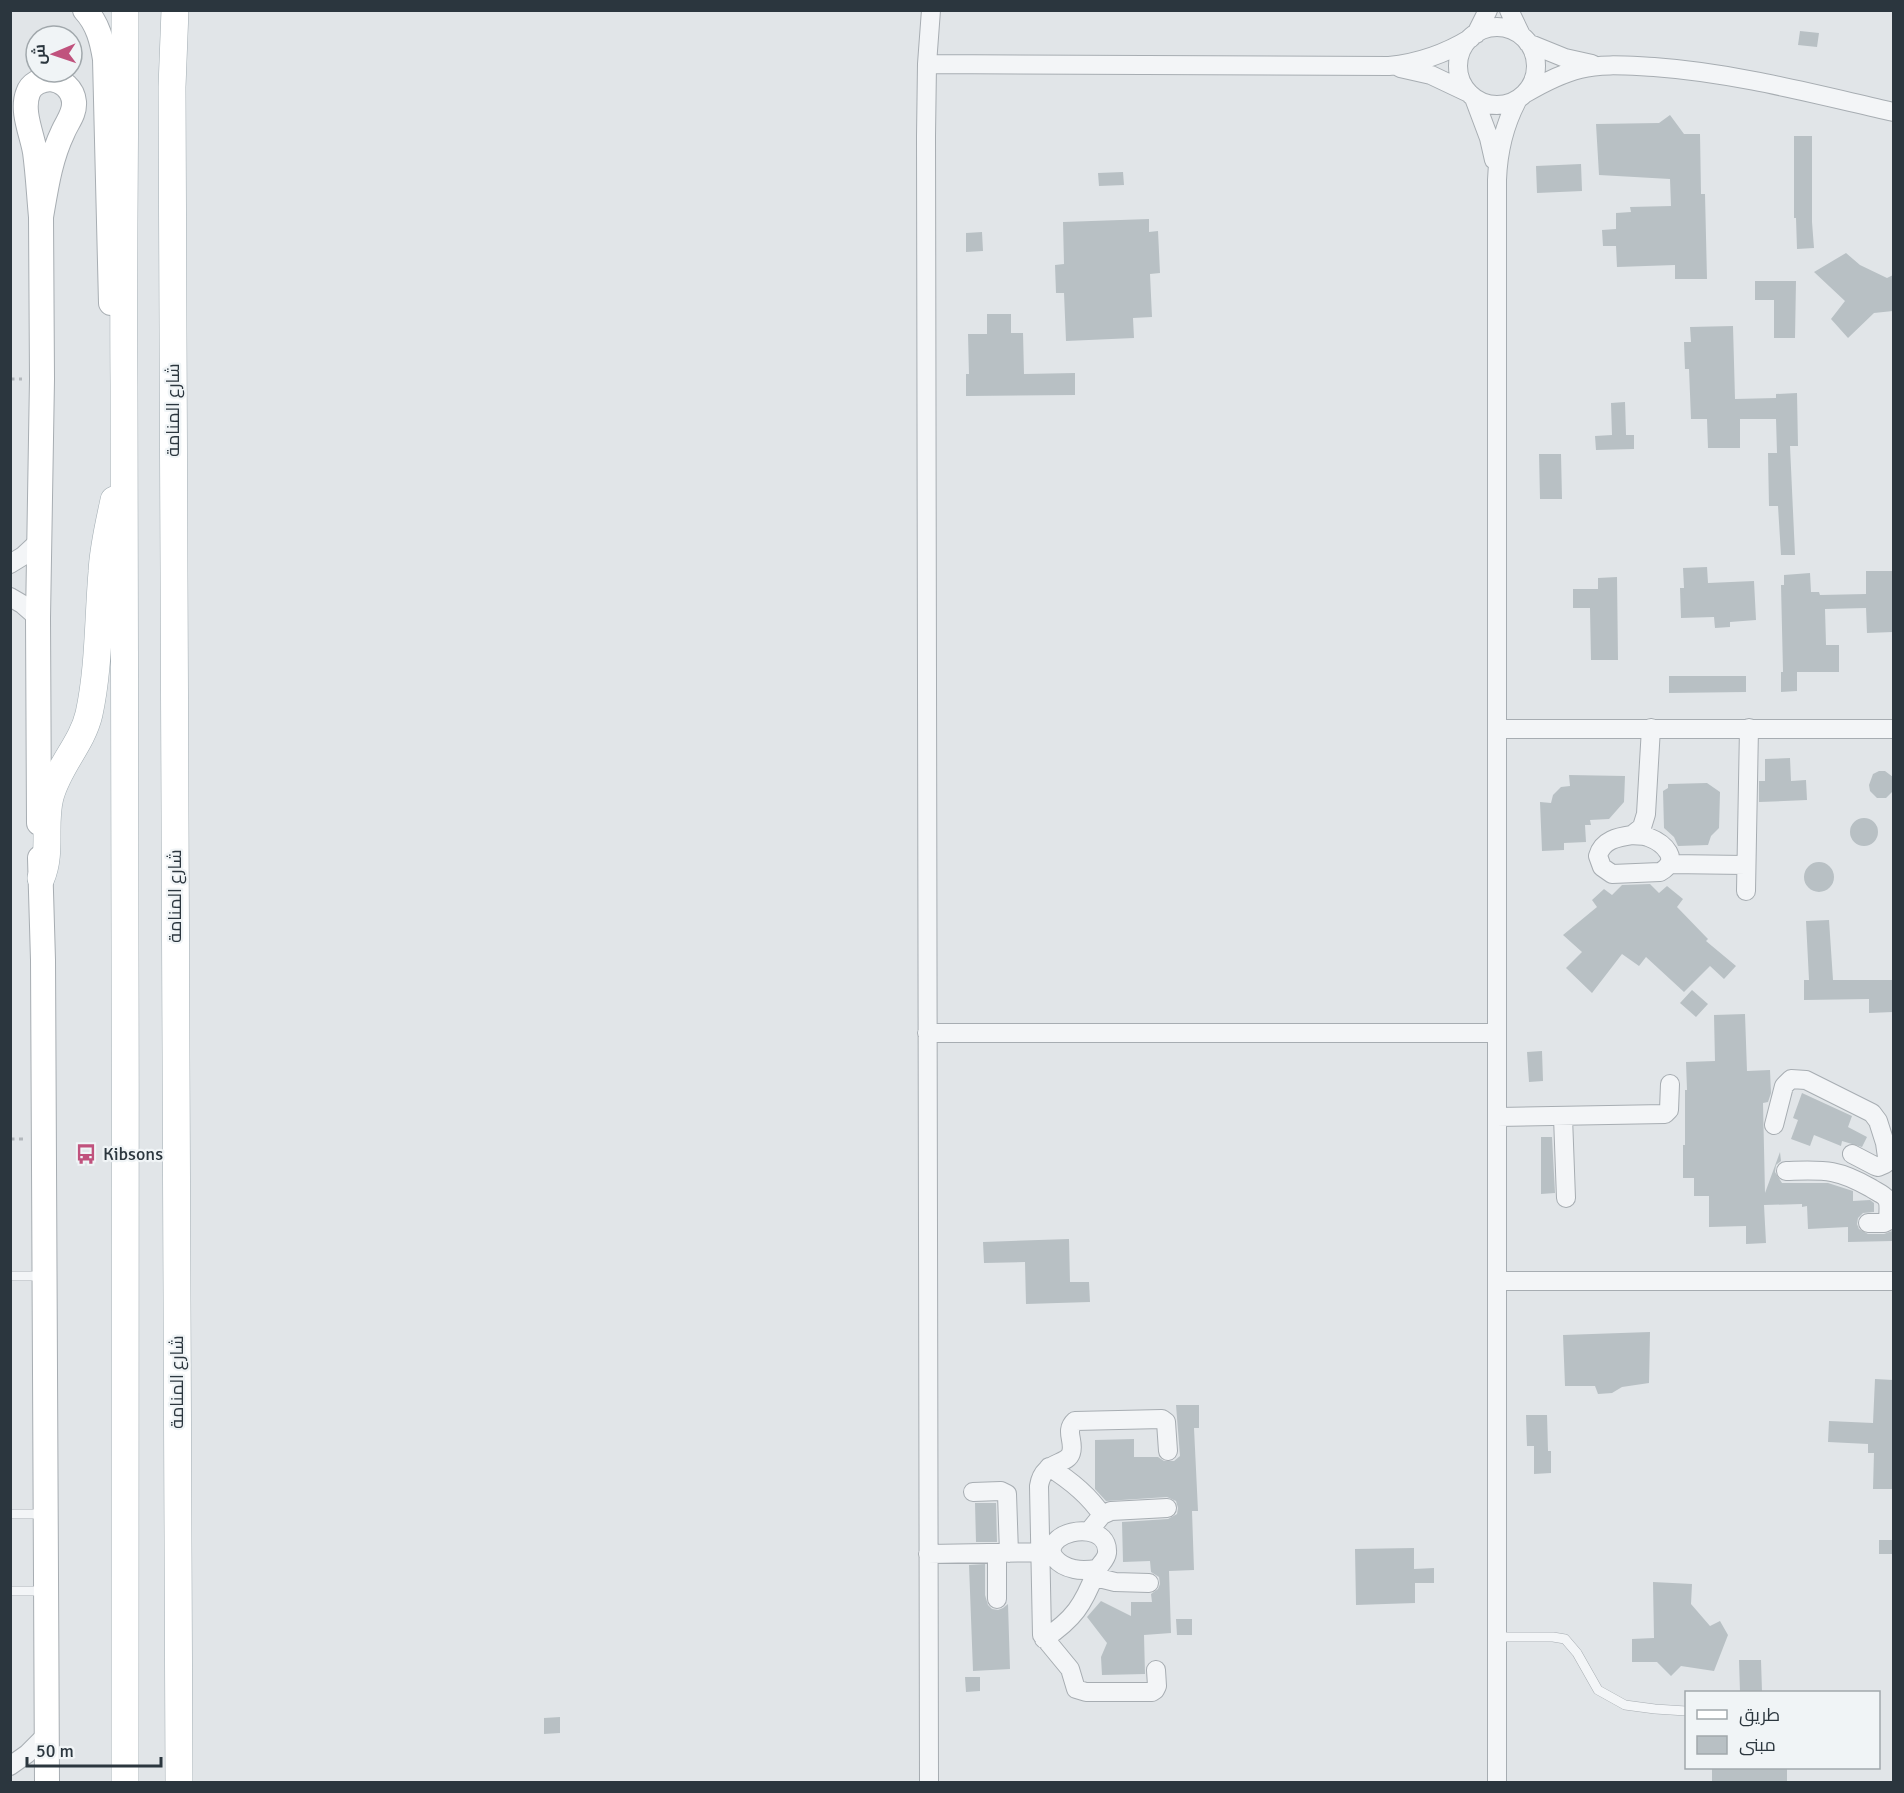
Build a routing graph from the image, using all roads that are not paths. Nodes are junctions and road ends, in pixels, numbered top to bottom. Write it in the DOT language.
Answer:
graph roads {
  1 [pos="85,10"];
  2 [pos="125,10"];
  3 [pos="176,10"];
  4 [pos="931,10"];
  5 [pos="1488,10"];
  6 [pos="1509,10"];
  7 [pos="1474,36"];
  8 [pos="1525,39"];
  9 [pos="927,64"];
  10 [pos="1389,66"];
  11 [pos="1603,66"];
  12 [pos="1472,96"];
  13 [pos="1521,97"];
  14 [pos="1893,112"];
  15 [pos="1497,180"];
  16 [pos="41,217"];
  17 [pos="124,383"];
  18 [pos="125,464"];
  19 [pos="39,541"];
  20 [pos="10,564"];
  21 [pos="10,597"];
  22 [pos="38,618"];
  23 [pos="1651,728"];
  24 [pos="1749,728"];
  25 [pos="1497,729"];
  26 [pos="1893,729"];
  27 [pos="1632,836"];
  28 [pos="1669,864"];
  29 [pos="1746,865"];
  30 [pos="41,878"];
  31 [pos="1746,891"];
  32 [pos="927,1033"];
  33 [pos="1497,1033"];
  34 [pos="1670,1084"];
  35 [pos="1563,1116"];
  36 [pos="1497,1117"];
  37 [pos="1774,1125"];
  38 [pos="1852,1154"];
  39 [pos="1890,1160"];
  40 [pos="1786,1171"];
  41 [pos="1566,1198"];
  42 [pos="1891,1210"];
  43 [pos="1868,1223"];
  44 [pos="10,1276"];
  45 [pos="44,1276"];
  46 [pos="1497,1281"];
  47 [pos="1893,1281"];
  48 [pos="1168,1451"];
  49 [pos="1049,1467"];
  50 [pos="973,1492"];
  51 [pos="1167,1508"];
  52 [pos="10,1514"];
  53 [pos="45,1514"];
  54 [pos="1102,1515"];
  55 [pos="1089,1532"];
  56 [pos="1045,1552"];
  57 [pos="1003,1553"];
  58 [pos="928,1554"];
  59 [pos="1096,1573"];
  60 [pos="1149,1583"];
  61 [pos="10,1591"];
  62 [pos="45,1591"];
  63 [pos="997,1599"];
  64 [pos="1497,1637"];
  65 [pos="1044,1639"];
  66 [pos="1156,1670"];
  67 [pos="1685,1711"];
  68 [pos="46,1735"];
  69 [pos="10,1766"];
  70 [pos="46,1782"];
  71 [pos="125,1782"];
  72 [pos="179,1782"];
  73 [pos="928,1782"];
  74 [pos="1497,1782"];
  1 -- 17 [label="street"];
  2 -- 17 [label="main road"];
  3 -- 72 [label="main road, شارع المنامة"];
  4 -- 9 [label="street"];
  5 -- 7 [label="street"];
  6 -- 8 [label="street"];
  7 -- 8 [label="street"];
  7 -- 10 [label="street"];
  7 -- 12 [label="street"];
  8 -- 11 [label="street"];
  8 -- 13 [label="street"];
  9 -- 10 [label="street"];
  9 -- 32 [label="street"];
  10 -- 12 [label="street"];
  11 -- 13 [label="street"];
  11 -- 14 [label="street"];
  12 -- 13 [label="street"];
  12 -- 15 [label="street"];
  13 -- 15 [label="street"];
  15 -- 25 [label="street"];
  16 -- 16 [label="street"];
  16 -- 19 [label="street"];
  17 -- 18 [label="main road"];
  18 -- 30 [label="main road"];
  18 -- 71 [label="main road"];
  19 -- 20 [label="street"];
  19 -- 22 [label="street"];
  21 -- 22 [label="street"];
  22 -- 30 [label="street"];
  23 -- 24 [label="street"];
  23 -- 25 [label="street"];
  23 -- 27 [label="street"];
  24 -- 26 [label="street"];
  24 -- 29 [label="street"];
  25 -- 33 [label="street"];
  27 -- 28 [label="street"];
  27 -- 28 [label="street"];
  28 -- 29 [label="street"];
  29 -- 31 [label="street"];
  30 -- 45 [label="street"];
  32 -- 33 [label="street"];
  32 -- 58 [label="street"];
  33 -- 36 [label="street"];
  34 -- 35 [label="street"];
  35 -- 36 [label="street"];
  35 -- 41 [label="street"];
  36 -- 46 [label="street"];
  37 -- 39 [label="street"];
  38 -- 39 [label="street"];
  40 -- 42 [label="street"];
  42 -- 43 [label="street"];
  44 -- 45 [label="lane"];
  45 -- 53 [label="street"];
  46 -- 47 [label="street"];
  46 -- 64 [label="street"];
  48 -- 49 [label="street"];
  49 -- 54 [label="street"];
  49 -- 56 [label="street"];
  50 -- 57 [label="street"];
  51 -- 54 [label="street"];
  52 -- 53 [label="lane"];
  53 -- 62 [label="street"];
  54 -- 55 [label="street"];
  55 -- 56 [label="street"];
  55 -- 59 [label="street"];
  56 -- 57 [label="street"];
  56 -- 59 [label="street"];
  56 -- 65 [label="street"];
  57 -- 58 [label="street"];
  57 -- 63 [label="street"];
  58 -- 73 [label="street"];
  59 -- 60 [label="street"];
  59 -- 65 [label="street"];
  61 -- 62 [label="lane"];
  62 -- 68 [label="street"];
  64 -- 67 [label="lane"];
  64 -- 74 [label="street"];
  65 -- 66 [label="street"];
  68 -- 69 [label="street"];
  68 -- 70 [label="street"];
}
